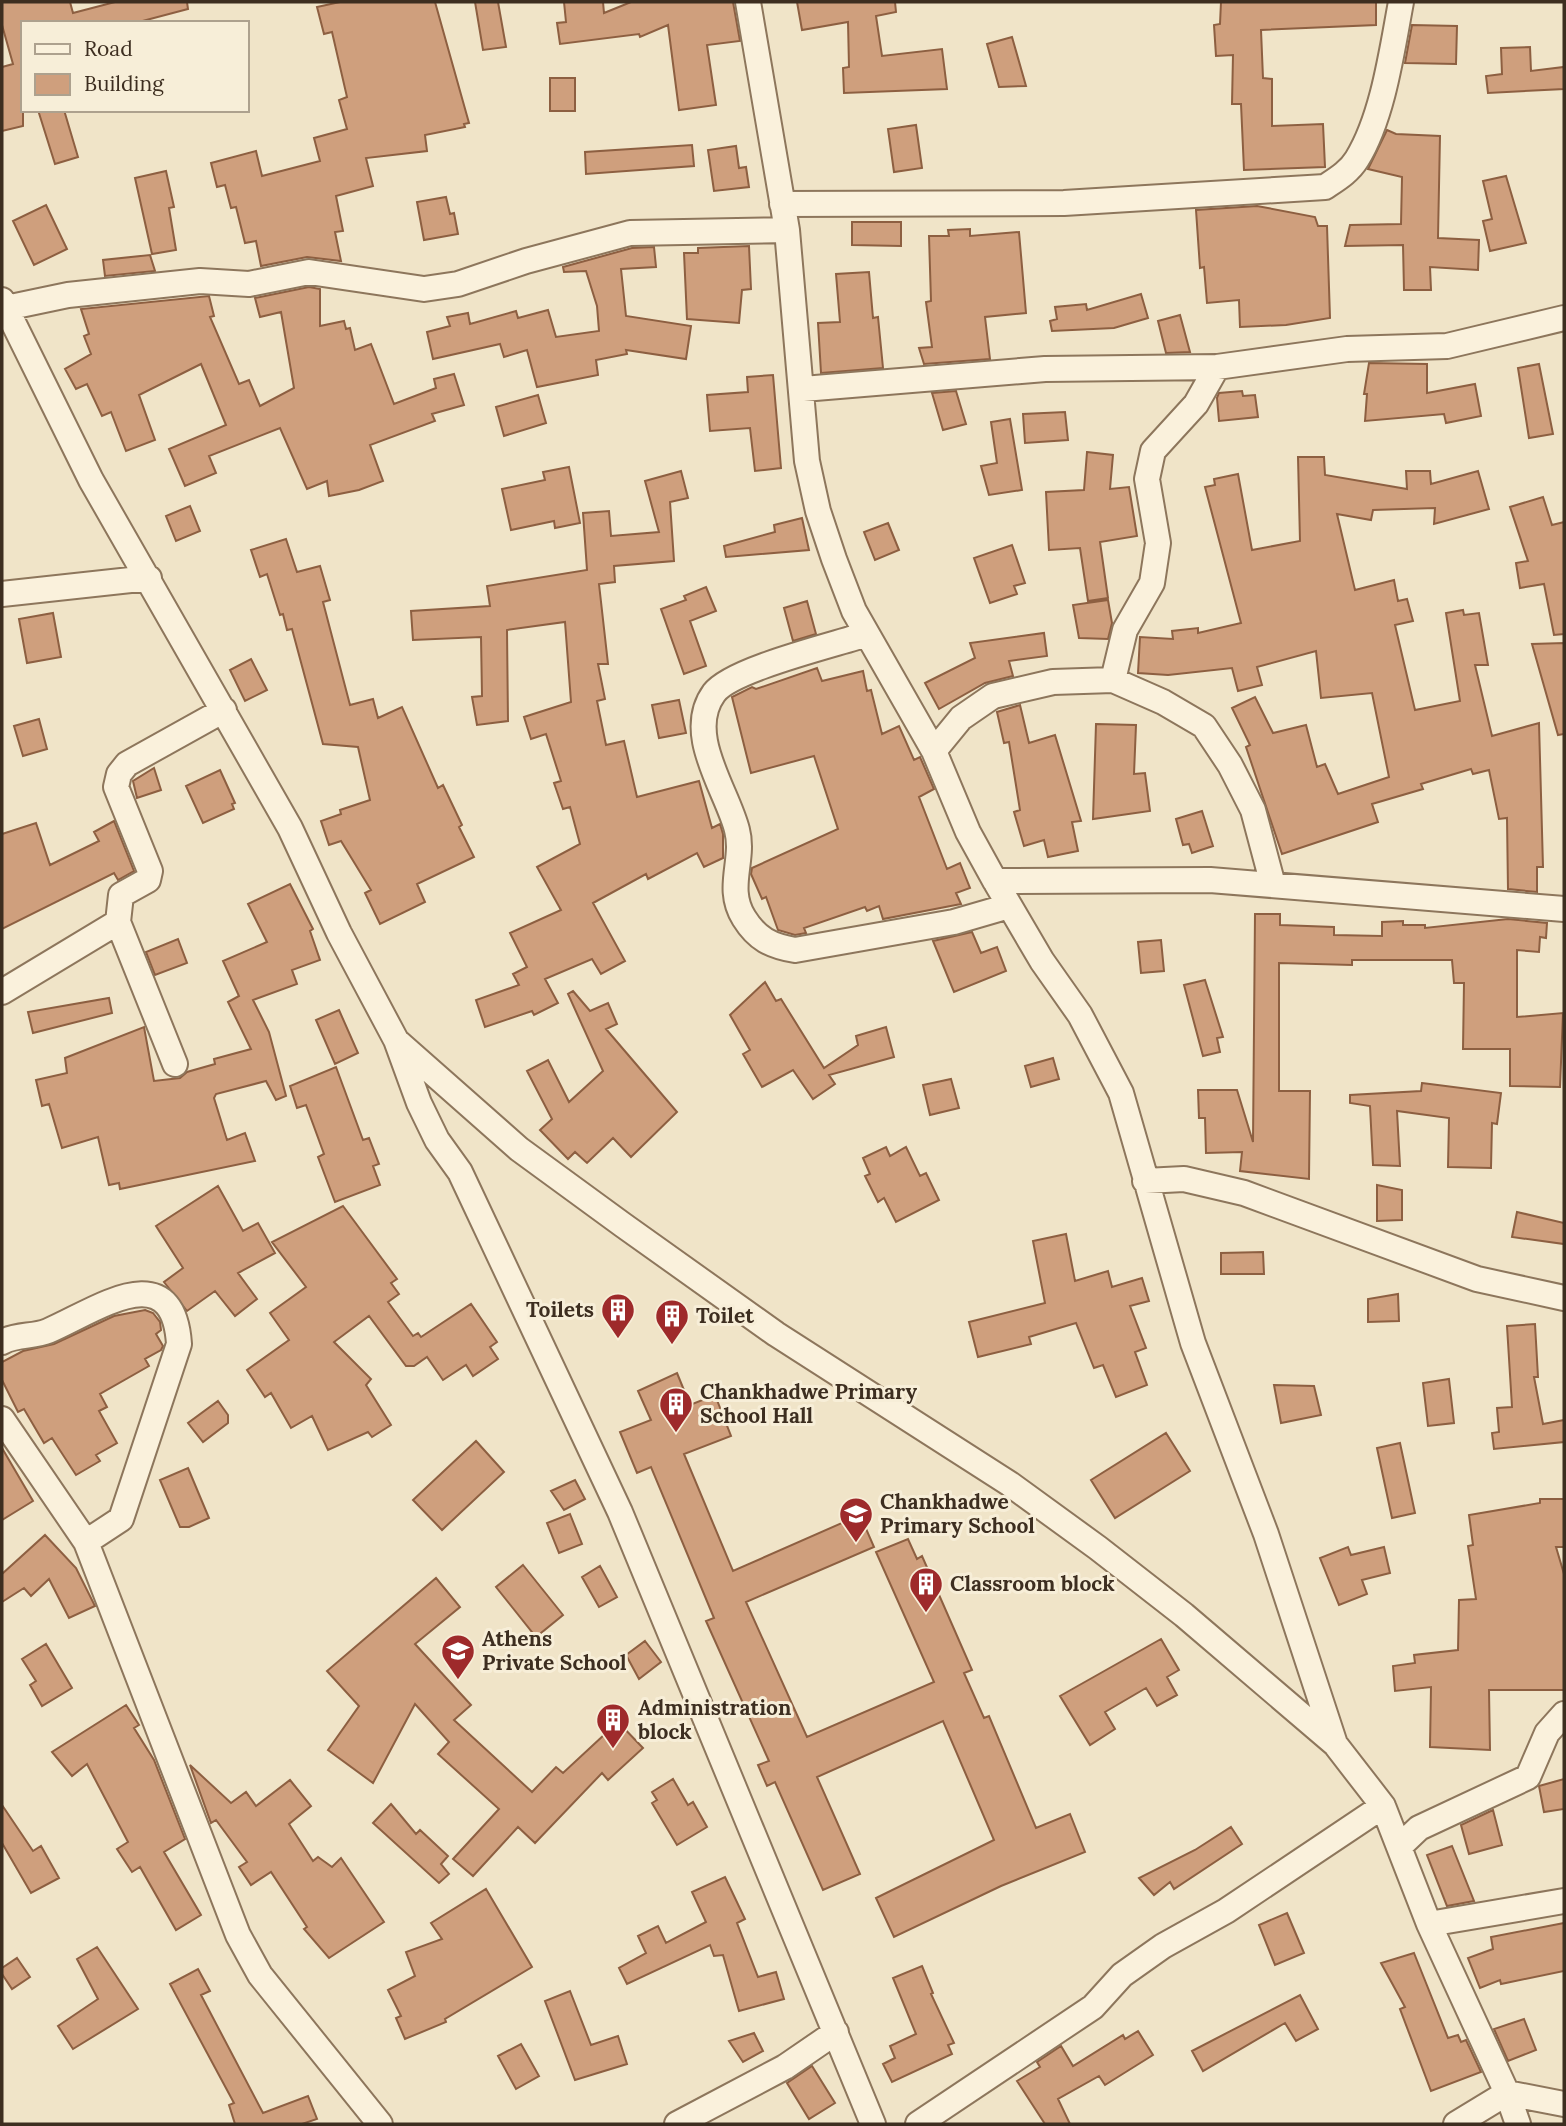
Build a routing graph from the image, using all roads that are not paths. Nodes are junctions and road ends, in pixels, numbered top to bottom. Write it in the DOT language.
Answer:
graph roads {
  1 [pos="748,2"];
  2 [pos="1401,2"];
  3 [pos="782,204"];
  4 [pos="787,230"];
  5 [pos="4,304"];
  6 [pos="1564,318"];
  7 [pos="1217,367"];
  8 [pos="803,389"];
  9 [pos="149,578"];
  10 [pos="2,594"];
  11 [pos="867,634"];
  12 [pos="1113,680"];
  13 [pos="224,710"];
  14 [pos="934,751"];
  15 [pos="995,881"];
  16 [pos="1273,885"];
  17 [pos="1009,906"];
  18 [pos="1564,909"];
  19 [pos="118,922"];
  20 [pos="2,992"];
  21 [pos="396,1040"];
  22 [pos="175,1064"];
  23 [pos="1144,1181"];
  24 [pos="1564,1298"];
  25 [pos="2,1342"];
  26 [pos="2,1419"];
  27 [pos="86,1542"];
  28 [pos="1564,1714"];
  29 [pos="1335,1744"];
  30 [pos="1383,1806"];
  31 [pos="1399,1847"];
  32 [pos="1564,1901"];
  33 [pos="1429,1924"];
  34 [pos="836,2032"];
  35 [pos="1507,2093"];
  36 [pos="1564,2104"];
  37 [pos="380,2124"];
  38 [pos="677,2124"];
  39 [pos="873,2124"];
  40 [pos="918,2124"];
  41 [pos="1455,2124"];
  42 [pos="1518,2124"];
  1 -- 3 [label="street"];
  2 -- 3 [label="street"];
  3 -- 4 [label="street"];
  4 -- 5 [label="street"];
  4 -- 8 [label="street"];
  5 -- 9 [label="street"];
  6 -- 7 [label="street"];
  7 -- 8 [label="street"];
  7 -- 12 [label="street"];
  8 -- 11 [label="street"];
  9 -- 10 [label="street"];
  9 -- 13 [label="street"];
  11 -- 14 [label="street"];
  11 -- 17 [label="street"];
  12 -- 14 [label="street"];
  12 -- 16 [label="street"];
  13 -- 19 [label="street"];
  13 -- 21 [label="street"];
  14 -- 15 [label="street"];
  15 -- 16 [label="street"];
  15 -- 17 [label="street"];
  16 -- 18 [label="street"];
  17 -- 23 [label="street"];
  19 -- 20 [label="street"];
  19 -- 22 [label="street"];
  21 -- 29 [label="street"];
  21 -- 34 [label="street"];
  23 -- 24 [label="street"];
  23 -- 29 [label="street"];
  25 -- 27 [label="street"];
  26 -- 27 [label="street"];
  27 -- 37 [label="street"];
  28 -- 31 [label="street"];
  29 -- 30 [label="street"];
  30 -- 31 [label="street"];
  30 -- 40 [label="street"];
  31 -- 33 [label="street"];
  32 -- 33 [label="street"];
  33 -- 35 [label="street"];
  34 -- 38 [label="street"];
  34 -- 39 [label="street"];
  35 -- 36 [label="street"];
  35 -- 41 [label="street"];
  35 -- 42 [label="street"];
}
